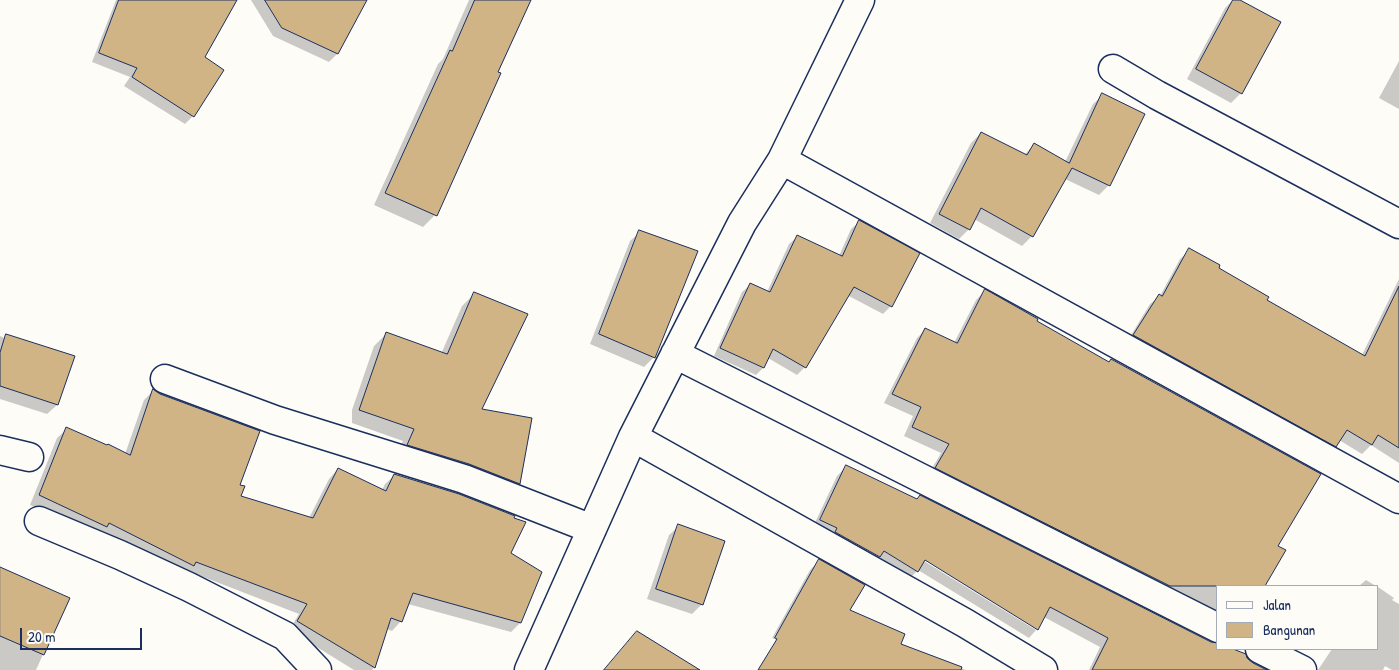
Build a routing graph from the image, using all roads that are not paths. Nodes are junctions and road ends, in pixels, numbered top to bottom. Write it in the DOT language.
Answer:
graph roads {
  1 [pos="860,0"];
  2 [pos="1113,69"];
  3 [pos="782,160"];
  4 [pos="1399,224"];
  5 [pos="675,354"];
  6 [pos="164,379"];
  7 [pos="633,437"];
  8 [pos="0,450"];
  9 [pos="29,457"];
  10 [pos="1399,499"];
  11 [pos="39,522"];
  12 [pos="592,529"];
  13 [pos="1216,627"];
  14 [pos="1262,650"];
  15 [pos="317,670"];
  16 [pos="529,670"];
  17 [pos="1043,670"];
  18 [pos="1302,670"];
  1 -- 3 [label="street"];
  2 -- 4 [label="street"];
  3 -- 5 [label="street"];
  3 -- 10 [label="street"];
  5 -- 7 [label="street"];
  5 -- 13 [label="street"];
  6 -- 12 [label="street"];
  7 -- 12 [label="street"];
  7 -- 17 [label="street"];
  8 -- 9 [label="street"];
  11 -- 15 [label="street"];
  12 -- 16 [label="street"];
  14 -- 18 [label="street"];
}
